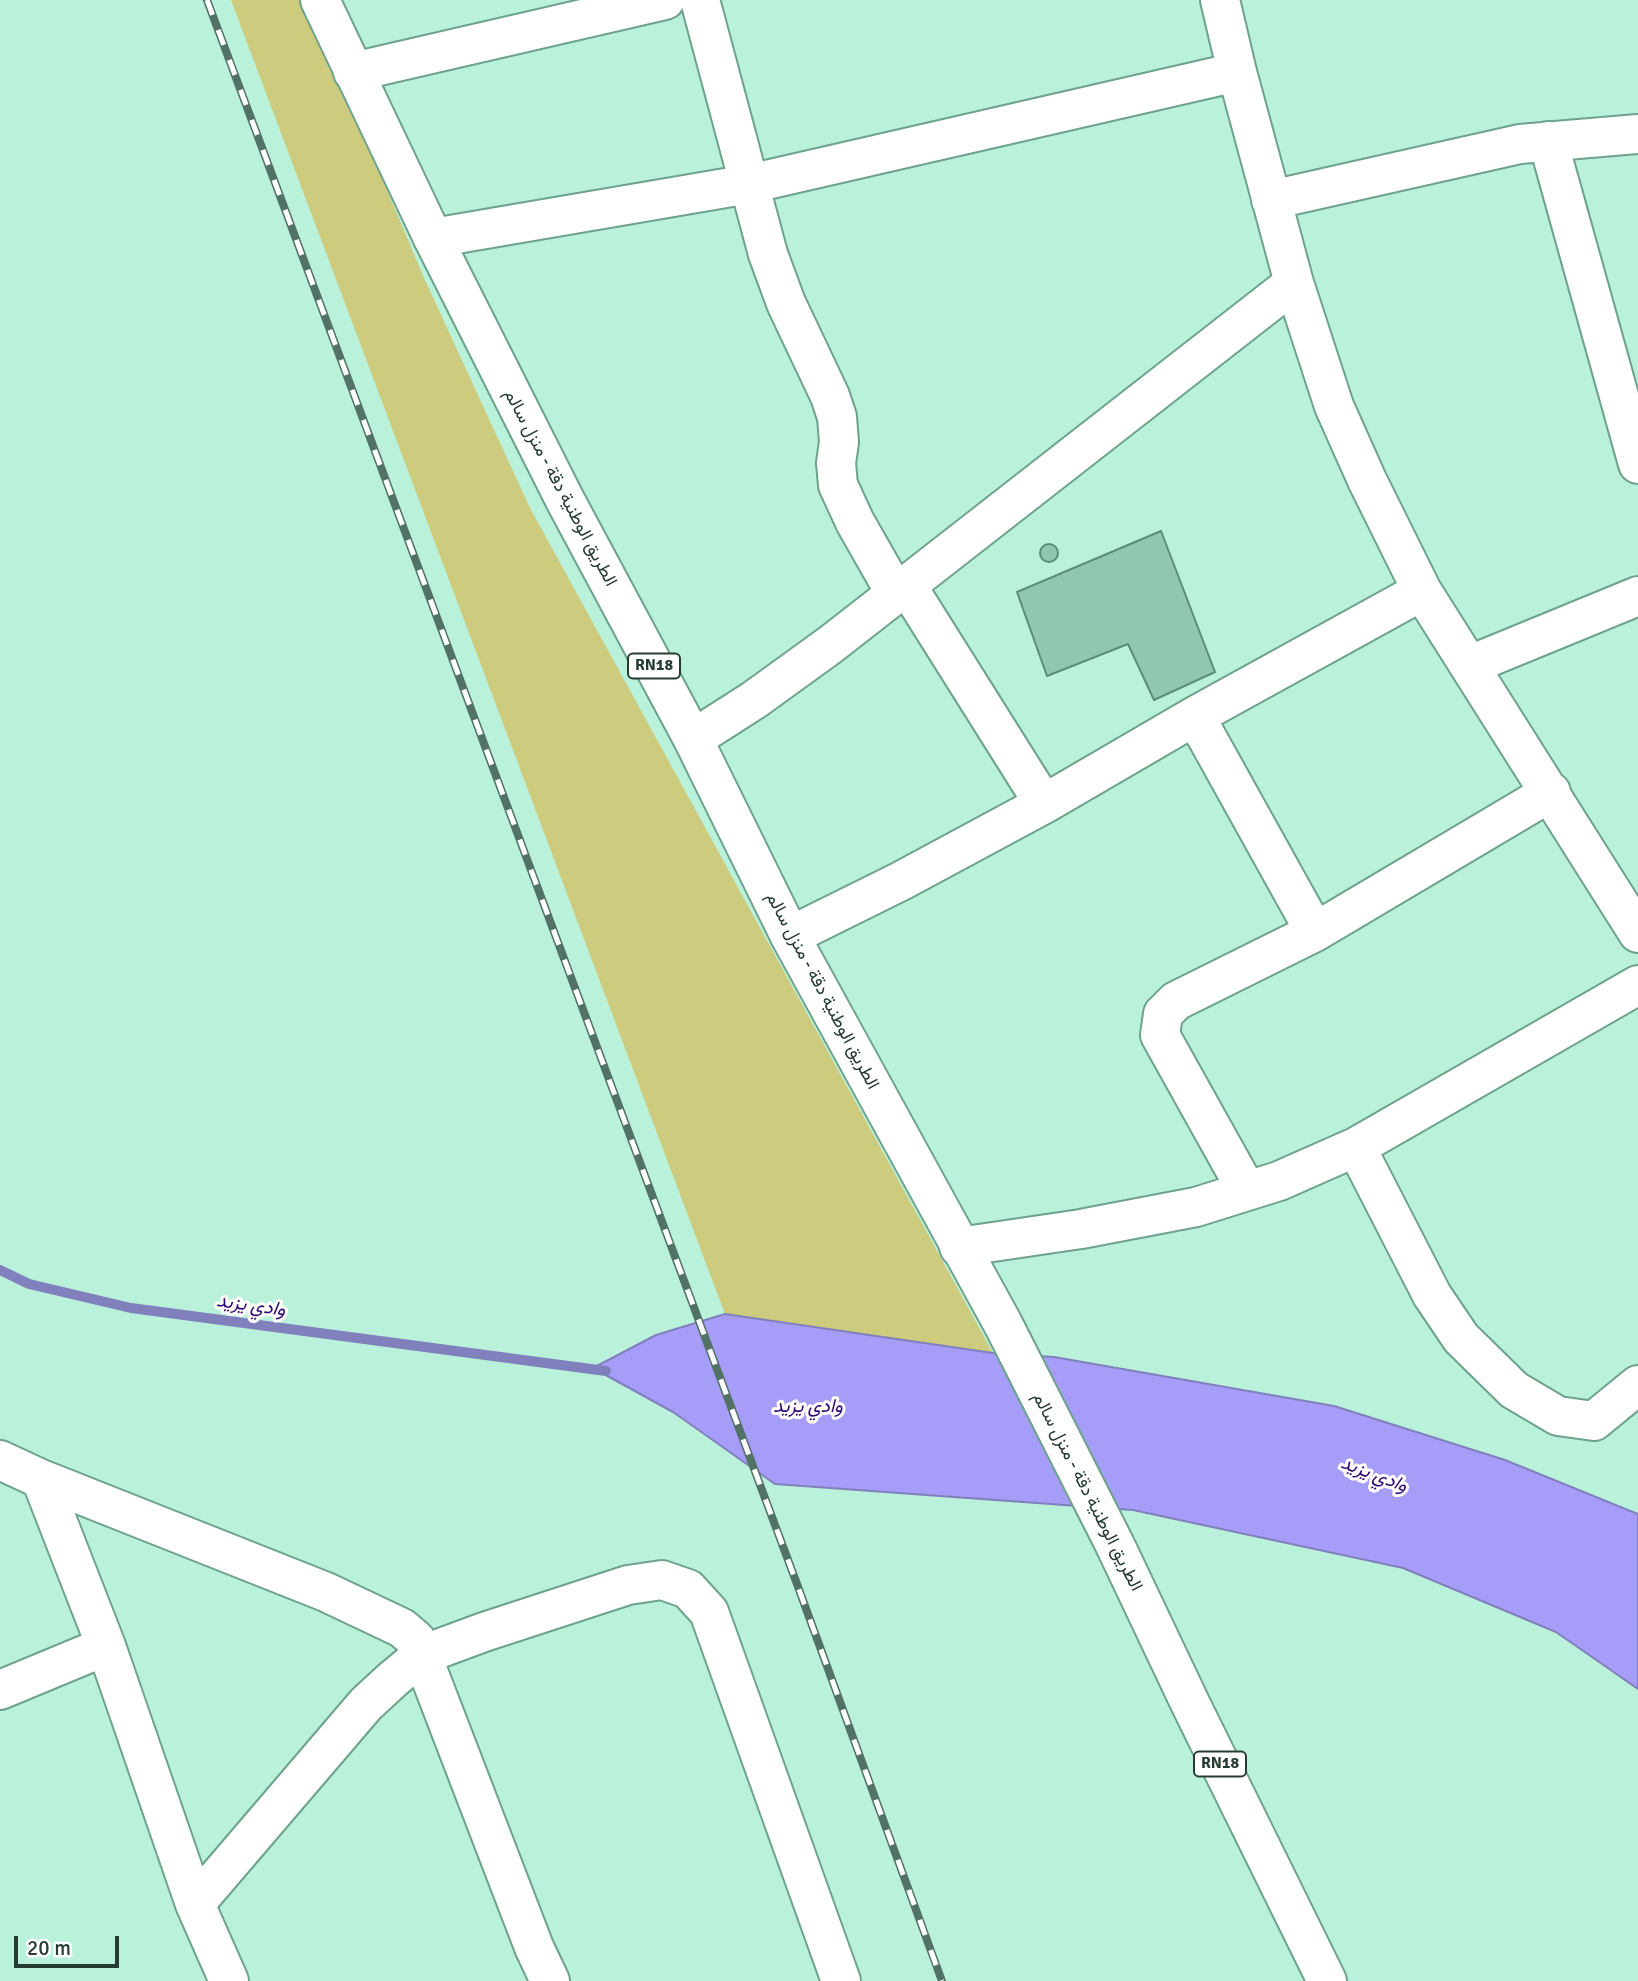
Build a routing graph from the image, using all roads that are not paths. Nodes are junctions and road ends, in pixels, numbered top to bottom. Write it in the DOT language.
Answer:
graph roads {
  1 [pos="320,0"];
  2 [pos="665,0"];
  3 [pos="700,0"];
  4 [pos="1220,0"];
  5 [pos="353,72"];
  6 [pos="1237,72"];
  7 [pos="1638,134"];
  8 [pos="1548,141"];
  9 [pos="749,184"];
  10 [pos="1271,200"];
  11 [pos="433,238"];
  12 [pos="1294,283"];
  13 [pos="1638,464"];
  14 [pos="902,590"];
  15 [pos="1422,591"];
  16 [pos="1638,596"];
  17 [pos="1469,665"];
  18 [pos="1195,716"];
  19 [pos="693,739"];
  20 [pos="1551,792"];
  21 [pos="1044,804"];
  22 [pos="1315,932"];
  23 [pos="1638,933"];
  24 [pos="790,936"];
  25 [pos="1638,985"];
  26 [pos="1356,1147"];
  27 [pos="1247,1191"];
  28 [pos="959,1247"];
  29 [pos="1638,1385"];
  30 [pos="0,1460"];
  31 [pos="41,1479"];
  32 [pos="106,1646"];
  33 [pos="422,1655"];
  34 [pos="0,1690"];
  35 [pos="195,1904"];
  36 [pos="229,1981"];
  37 [pos="550,1981"];
  38 [pos="841,1981"];
  39 [pos="1326,1981"];
  1 -- 5 [label="street, الطريق الوطنية دقة - منزل سالم / RN18"];
  2 -- 5 [label="street"];
  3 -- 9 [label="street"];
  4 -- 6 [label="street"];
  5 -- 11 [label="street, الطريق الوطنية دقة - منزل سالم / RN18"];
  6 -- 9 [label="street"];
  6 -- 10 [label="street"];
  7 -- 8 [label="street"];
  8 -- 10 [label="street"];
  8 -- 13 [label="street"];
  9 -- 11 [label="street"];
  9 -- 14 [label="street"];
  10 -- 12 [label="street"];
  11 -- 19 [label="street, الطريق الوطنية دقة - منزل سالم / RN18"];
  12 -- 14 [label="street"];
  12 -- 15 [label="street"];
  14 -- 19 [label="street"];
  14 -- 21 [label="street"];
  15 -- 17 [label="street"];
  15 -- 18 [label="street"];
  16 -- 17 [label="street"];
  17 -- 20 [label="street"];
  18 -- 21 [label="street"];
  18 -- 22 [label="street"];
  19 -- 24 [label="street, الطريق الوطنية دقة - منزل سالم / RN18"];
  20 -- 22 [label="street"];
  20 -- 23 [label="street"];
  21 -- 24 [label="street"];
  22 -- 27 [label="street"];
  24 -- 28 [label="street, الطريق الوطنية دقة - منزل سالم / RN18"];
  25 -- 26 [label="street"];
  26 -- 27 [label="street"];
  26 -- 29 [label="street"];
  27 -- 28 [label="street"];
  28 -- 39 [label="street, الطريق الوطنية دقة - منزل سالم / RN18"];
  30 -- 31 [label="street"];
  31 -- 32 [label="street"];
  31 -- 33 [label="street"];
  32 -- 34 [label="street"];
  32 -- 35 [label="street"];
  33 -- 35 [label="street"];
  33 -- 37 [label="street"];
  33 -- 38 [label="street"];
  35 -- 36 [label="street"];
}
